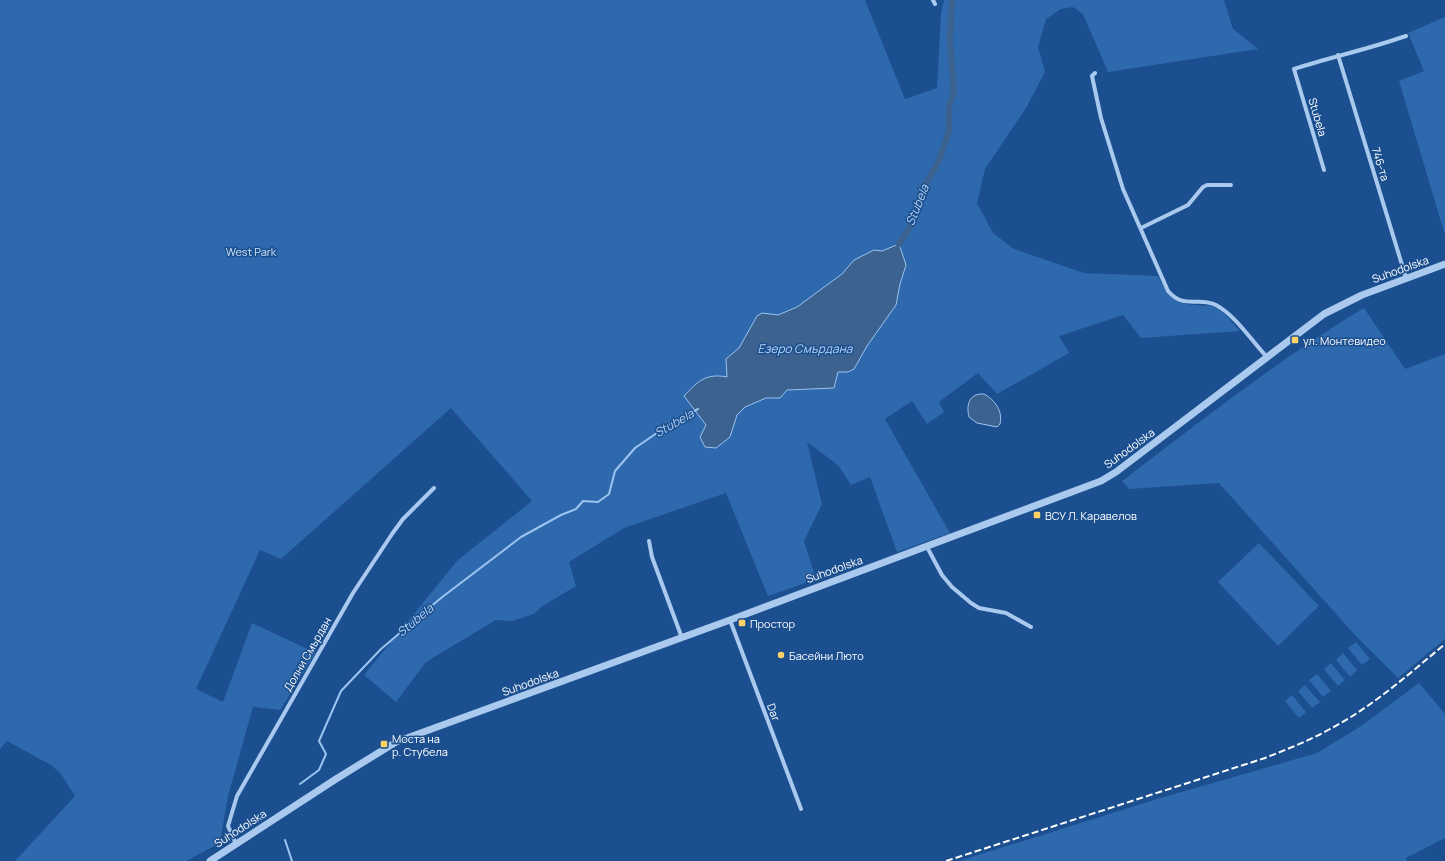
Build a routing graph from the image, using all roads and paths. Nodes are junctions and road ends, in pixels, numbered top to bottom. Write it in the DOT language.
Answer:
graph roads {
  1 [pos="1406,36"];
  2 [pos="1338,55"];
  3 [pos="1094,73"];
  4 [pos="1324,170"];
  5 [pos="1231,185"];
  6 [pos="1141,228"];
  7 [pos="1445,264"];
  8 [pos="1406,278"];
  9 [pos="1266,356"];
  10 [pos="434,488"];
  11 [pos="649,541"];
  12 [pos="928,547"];
  13 [pos="730,620"];
  14 [pos="1031,627"];
  15 [pos="682,638"];
  16 [pos="802,810"];
  17 [pos="236,844"];
  18 [pos="210,861"];
  1 -- 2 [label="street"];
  2 -- 4 [label="street, Stubela"];
  2 -- 8 [label="street, 746-та"];
  3 -- 6 [label="street"];
  5 -- 6 [label="street"];
  6 -- 9 [label="street"];
  7 -- 8 [label="street, Suhodolska"];
  8 -- 9 [label="street, Suhodolska"];
  9 -- 12 [label="street, Suhodolska"];
  10 -- 17 [label="street, Долни Смърдан"];
  11 -- 15 [label="street"];
  12 -- 13 [label="street, Suhodolska"];
  12 -- 14 [label="street"];
  13 -- 15 [label="street, Suhodolska"];
  13 -- 16 [label="street, Dar"];
  15 -- 17 [label="street, Suhodolska"];
  17 -- 18 [label="street, Suhodolska"];
}
